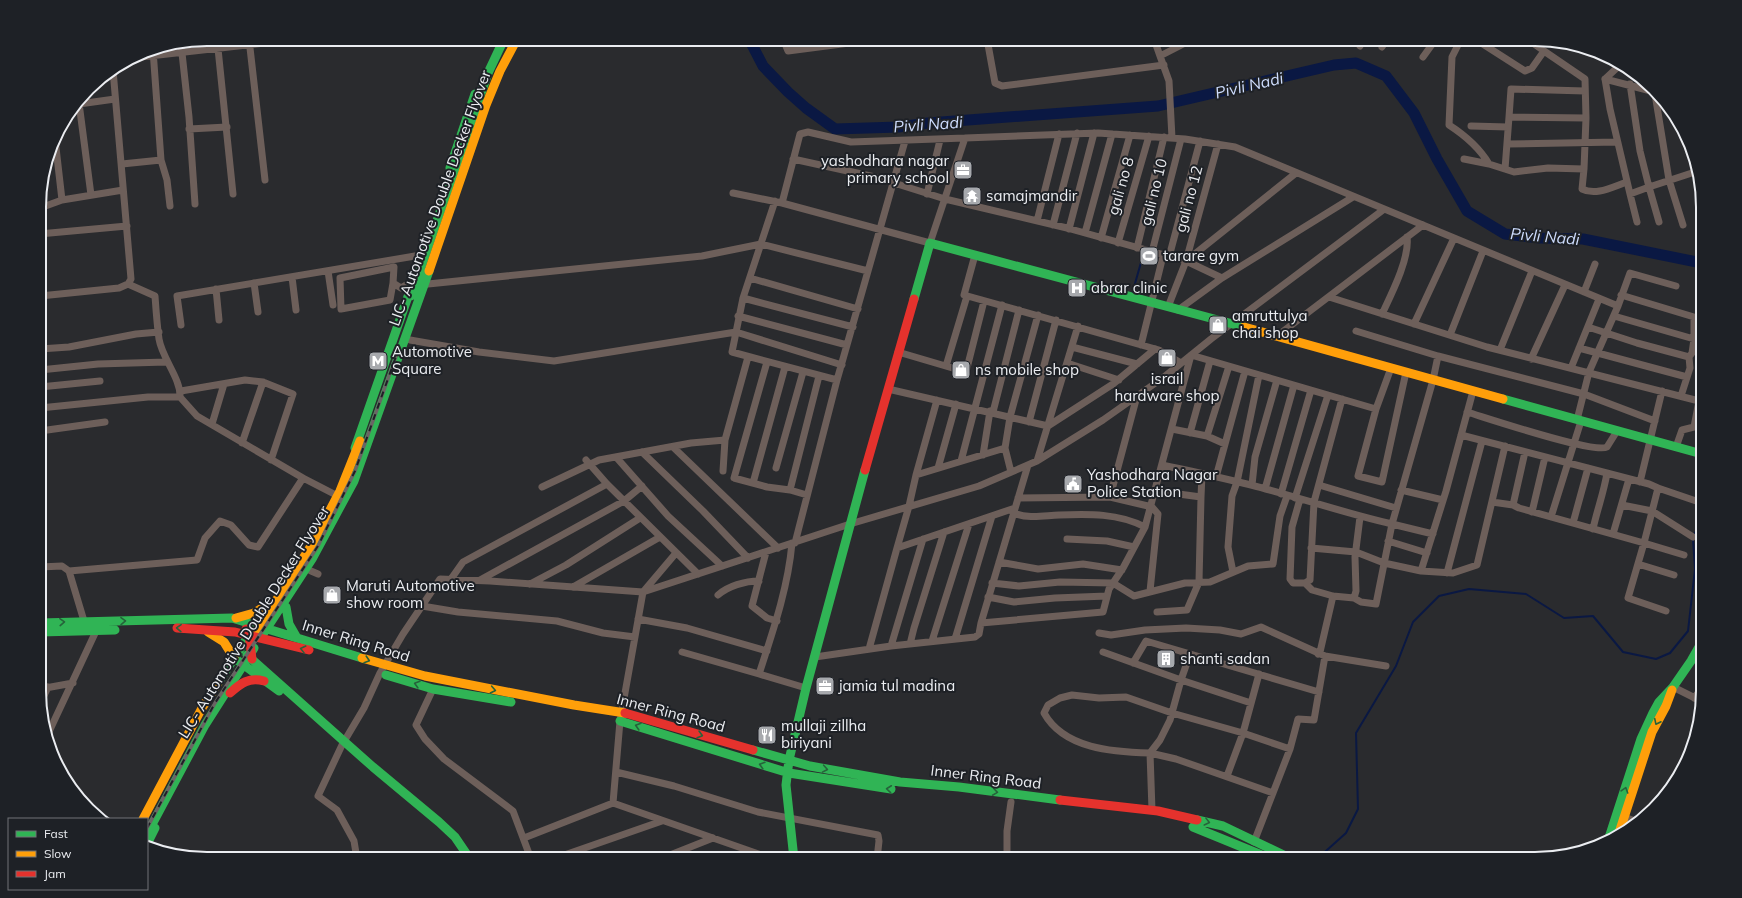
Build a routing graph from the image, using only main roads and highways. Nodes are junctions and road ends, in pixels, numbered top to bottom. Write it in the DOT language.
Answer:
graph roads {
  1 [pos="497,46"];
  2 [pos="501,46"];
  3 [pos="513,46"];
  4 [pos="518,46"];
  5 [pos="1696,452"];
  6 [pos="270,603"];
  7 [pos="286,607"];
  8 [pos="232,618"];
  9 [pos="46,623"];
  10 [pos="256,625"];
  11 [pos="98,626"];
  12 [pos="200,629"];
  13 [pos="271,630"];
  14 [pos="46,631"];
  15 [pos="249,635"];
  16 [pos="297,638"];
  17 [pos="262,639"];
  18 [pos="288,645"];
  19 [pos="259,648"];
  20 [pos="1696,653"];
  21 [pos="237,654"];
  22 [pos="250,662"];
  23 [pos="383,669"];
  24 [pos="270,678"];
  25 [pos="230,693"];
  26 [pos="621,716"];
  27 [pos="343,743"];
  28 [pos="789,760"];
  29 [pos="789,773"];
  30 [pos="1620,816"];
  31 [pos="144,818"];
  32 [pos="148,818"];
  33 [pos="1619,828"];
  34 [pos="1613,831"];
  35 [pos="148,832"];
  36 [pos="149,841"];
  37 [pos="460,852"];
  38 [pos="465,852"];
  39 [pos="793,852"];
  40 [pos="1253,852"];
  41 [pos="1276,852"];
  1 -- 6 [label="main road"];
  2 -- 32 [label="main road, LIC- Automotive Double Decker Flyover"];
  3 -- 35 [label="main road, LIC- Automotive Double Decker Flyover"];
  4 -- 7 [label="main road"];
  5 -- 28 [label="main road"];
  6 -- 8 [label="main road"];
  6 -- 10 [label="main road"];
  7 -- 13 [label="main road"];
  7 -- 16 [label="main road"];
  8 -- 10 [label="main road, Inner Ring Road"];
  11 -- 8 [label="main road, Inner Ring Road, one-way"];
  8 -- 15 [label="main road"];
  9 -- 11 [label="main road, Inner Ring Road, one-way"];
  10 -- 13 [label="main road, Inner Ring Road"];
  10 -- 15 [label="main road"];
  12 -- 11 [label="main road, Inner Ring Road, one-way"];
  11 -- 14 [label="main road, Inner Ring Road"];
  12 -- 15 [label="main road, Inner Ring Road"];
  12 -- 21 [label="main road"];
  13 -- 16 [label="main road, Inner Ring Road"];
  13 -- 17 [label="main road"];
  15 -- 17 [label="main road, Inner Ring Road"];
  15 -- 21 [label="main road"];
  15 -- 22 [label="main road"];
  16 -- 23 [label="main road, Inner Ring Road, one-way"];
  17 -- 18 [label="main road, Inner Ring Road"];
  17 -- 19 [label="main road"];
  18 -- 19 [label="main road"];
  23 -- 18 [label="main road, Inner Ring Road, one-way"];
  19 -- 22 [label="main road"];
  19 -- 24 [label="main road"];
  20 -- 30 [label="main road"];
  21 -- 22 [label="main road"];
  21 -- 31 [label="main road"];
  22 -- 24 [label="main road"];
  22 -- 25 [label="main road"];
  23 -- 26 [label="main road, Inner Ring Road, one-way"];
  26 -- 23 [label="main road, Inner Ring Road, one-way"];
  24 -- 25 [label="main road"];
  24 -- 27 [label="main road"];
  25 -- 36 [label="main road"];
  26 -- 28 [label="main road, Inner Ring Road, one-way"];
  29 -- 26 [label="main road, Inner Ring Road, one-way"];
  27 -- 37 [label="main road"];
  27 -- 38 [label="main road"];
  28 -- 29 [label="main road"];
  28 -- 41 [label="main road, Inner Ring Road, one-way"];
  29 -- 39 [label="main road"];
  40 -- 29 [label="main road, Inner Ring Road, one-way"];
  30 -- 33 [label="main road"];
  30 -- 34 [label="main road"];
}
